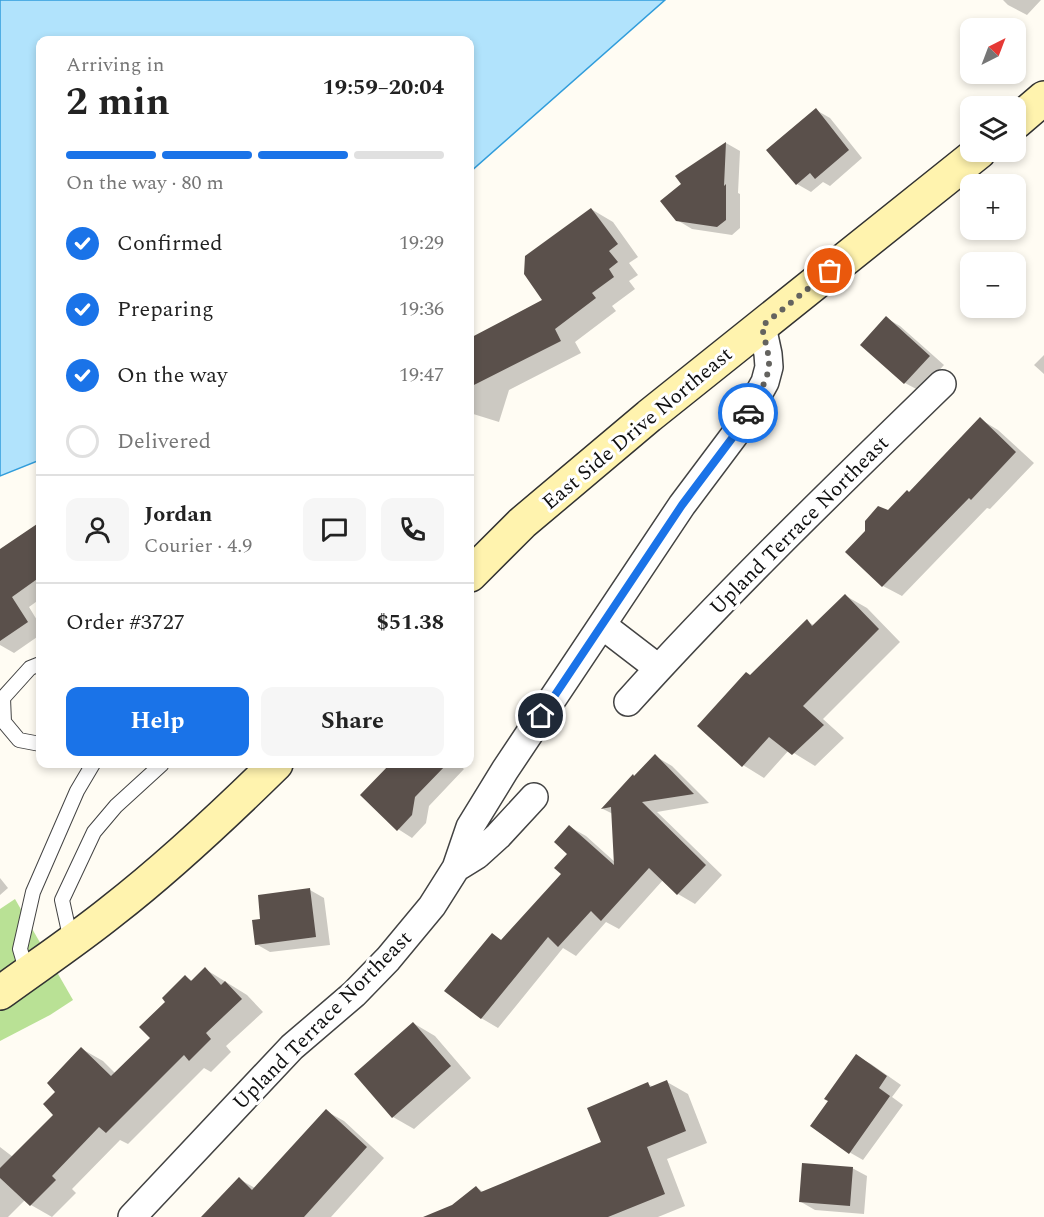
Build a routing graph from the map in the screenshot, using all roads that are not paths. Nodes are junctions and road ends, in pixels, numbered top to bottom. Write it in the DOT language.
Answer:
graph roads {
  1 [pos="1044,98"];
  2 [pos="1026,113"];
  3 [pos="967,162"];
  4 [pos="762,326"];
  5 [pos="942,384"];
  6 [pos="474,571"];
  7 [pos="602,625"];
  8 [pos="36,666"];
  9 [pos="658,668"];
  10 [pos="628,702"];
  11 [pos="36,743"];
  12 [pos="91,768"];
  13 [pos="158,768"];
  14 [pos="272,768"];
  15 [pos="534,797"];
  16 [pos="456,868"];
  17 [pos="71,941"];
  18 [pos="27,973"];
  19 [pos="0,993"];
  20 [pos="132,1217"];
  1 -- 2 [label="main road"];
  3 -- 4 [label="main road, East Side Drive Northeast"];
  4 -- 6 [label="main road, East Side Drive Northeast"];
  4 -- 7 [label="street"];
  5 -- 9 [label="street, Upland Terrace Northeast"];
  7 -- 9 [label="street"];
  7 -- 16 [label="street"];
  8 -- 11 [label="lane"];
  9 -- 10 [label="street, Upland Terrace Northeast"];
  12 -- 18 [label="lane"];
  13 -- 17 [label="lane"];
  14 -- 17 [label="main road"];
  15 -- 16 [label="street, Upland Terrace Northeast"];
  16 -- 20 [label="street, Upland Terrace Northeast"];
  17 -- 18 [label="main road"];
  18 -- 19 [label="main road"];
}
